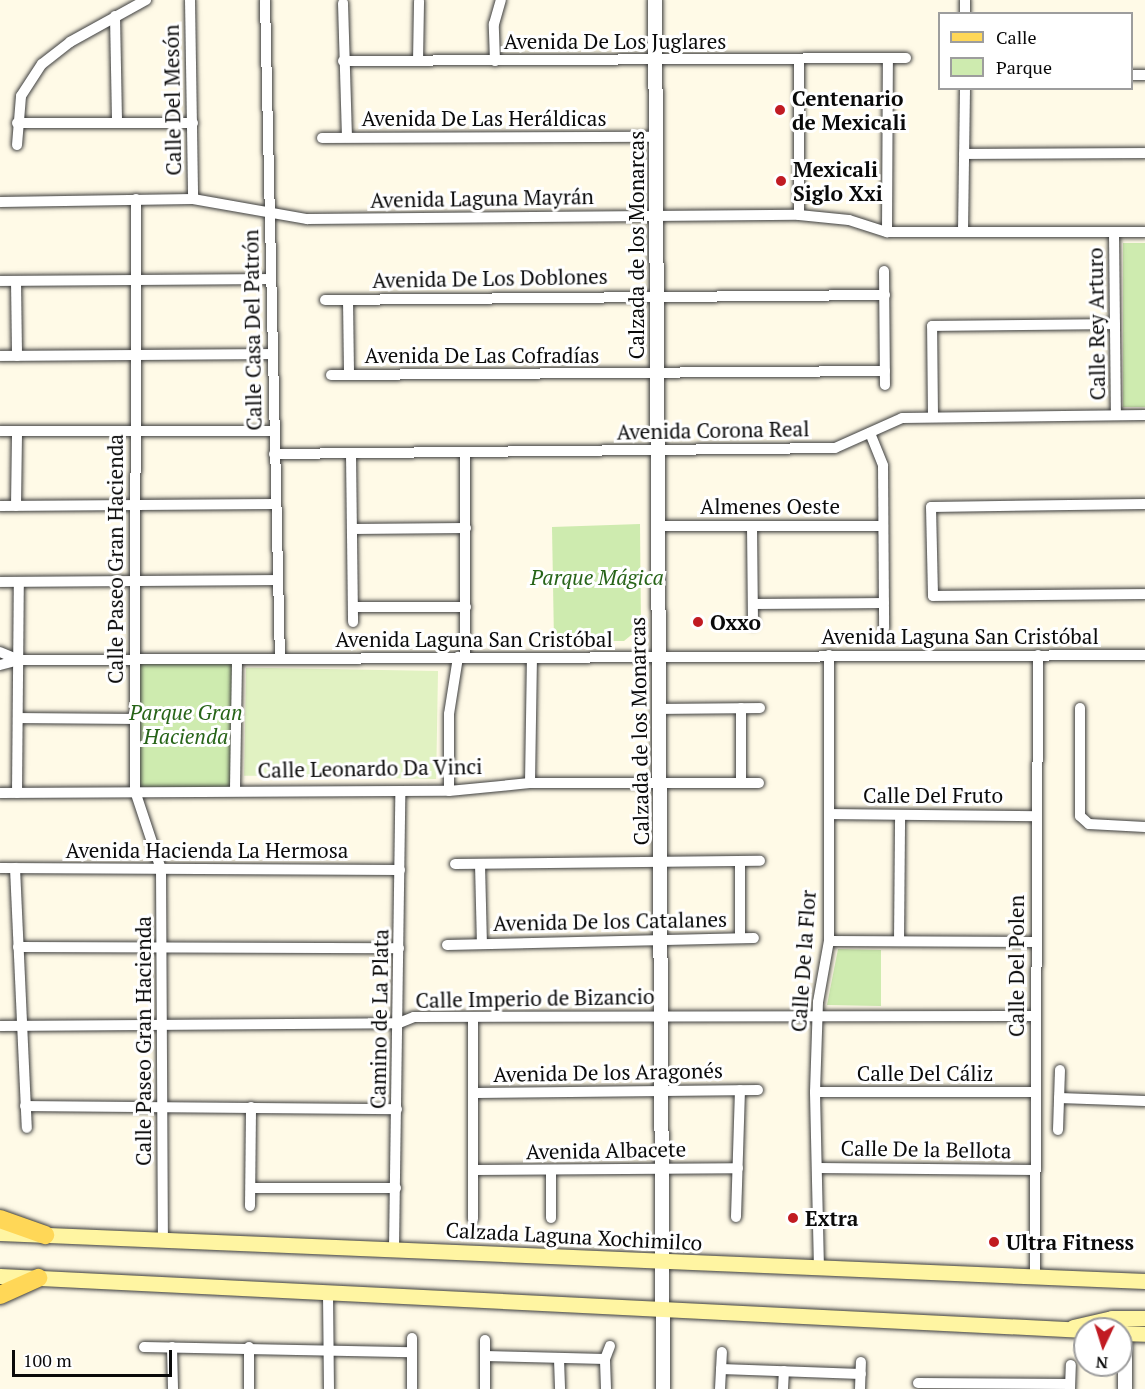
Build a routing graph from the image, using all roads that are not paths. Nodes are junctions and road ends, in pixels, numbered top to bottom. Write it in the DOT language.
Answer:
graph roads {
  1 [pos="146,0"];
  2 [pos="190,0"];
  3 [pos="265,0"];
  4 [pos="501,0"];
  5 [pos="656,0"];
  6 [pos="419,1"];
  7 [pos="343,3"];
  8 [pos="114,16"];
  9 [pos="888,58"];
  10 [pos="906,58"];
  11 [pos="799,59"];
  12 [pos="656,60"];
  13 [pos="343,61"];
  14 [pos="418,61"];
  15 [pos="495,61"];
  16 [pos="965,90"];
  17 [pos="117,122"];
  18 [pos="17,123"];
  19 [pos="193,123"];
  20 [pos="347,137"];
  21 [pos="656,137"];
  22 [pos="322,138"];
  23 [pos="17,145"];
  24 [pos="1145,153"];
  25 [pos="964,154"];
  26 [pos="136,199"];
  27 [pos="193,200"];
  28 [pos="0,202"];
  29 [pos="270,215"];
  30 [pos="799,215"];
  31 [pos="656,216"];
  32 [pos="887,232"];
  33 [pos="963,232"];
  34 [pos="1114,232"];
  35 [pos="1145,232"];
  36 [pos="884,271"];
  37 [pos="270,279"];
  38 [pos="136,280"];
  39 [pos="0,281"];
  40 [pos="16,281"];
  41 [pos="885,295"];
  42 [pos="657,296"];
  43 [pos="325,300"];
  44 [pos="348,300"];
  45 [pos="1115,324"];
  46 [pos="272,354"];
  47 [pos="136,355"];
  48 [pos="0,356"];
  49 [pos="17,356"];
  50 [pos="885,372"];
  51 [pos="657,374"];
  52 [pos="332,375"];
  53 [pos="349,375"];
  54 [pos="885,385"];
  55 [pos="933,415"];
  56 [pos="1116,415"];
  57 [pos="1145,415"];
  58 [pos="135,430"];
  59 [pos="0,431"];
  60 [pos="17,431"];
  61 [pos="273,431"];
  62 [pos="870,433"];
  63 [pos="465,452"];
  64 [pos="656,452"];
  65 [pos="274,454"];
  66 [pos="351,454"];
  67 [pos="274,504"];
  68 [pos="1145,504"];
  69 [pos="134,505"];
  70 [pos="0,506"];
  71 [pos="16,506"];
  72 [pos="883,525"];
  73 [pos="657,526"];
  74 [pos="752,526"];
  75 [pos="466,528"];
  76 [pos="352,529"];
  77 [pos="276,579"];
  78 [pos="135,581"];
  79 [pos="0,582"];
  80 [pos="19,582"];
  81 [pos="1145,594"];
  82 [pos="884,603"];
  83 [pos="753,604"];
  84 [pos="353,607"];
  85 [pos="466,607"];
  86 [pos="353,622"];
  87 [pos="753,624"];
  88 [pos="884,628"];
  89 [pos="0,652"];
  90 [pos="829,655"];
  91 [pos="1038,655"];
  92 [pos="1145,655"];
  93 [pos="462,657"];
  94 [pos="532,658"];
  95 [pos="660,658"];
  96 [pos="280,659"];
  97 [pos="19,660"];
  98 [pos="135,660"];
  99 [pos="237,660"];
  100 [pos="0,665"];
  101 [pos="741,708"];
  102 [pos="760,708"];
  103 [pos="1080,708"];
  104 [pos="660,709"];
  105 [pos="18,718"];
  106 [pos="134,719"];
  107 [pos="530,783"];
  108 [pos="661,783"];
  109 [pos="741,783"];
  110 [pos="759,783"];
  111 [pos="235,789"];
  112 [pos="135,791"];
  113 [pos="400,791"];
  114 [pos="449,791"];
  115 [pos="0,793"];
  116 [pos="17,793"];
  117 [pos="829,814"];
  118 [pos="900,815"];
  119 [pos="1036,816"];
  120 [pos="1145,827"];
  121 [pos="740,861"];
  122 [pos="760,861"];
  123 [pos="662,862"];
  124 [pos="455,864"];
  125 [pos="480,864"];
  126 [pos="0,868"];
  127 [pos="15,868"];
  128 [pos="161,869"];
  129 [pos="400,870"];
  130 [pos="662,938"];
  131 [pos="740,938"];
  132 [pos="754,938"];
  133 [pos="829,941"];
  134 [pos="899,941"];
  135 [pos="1036,942"];
  136 [pos="482,944"];
  137 [pos="447,945"];
  138 [pos="18,946"];
  139 [pos="164,947"];
  140 [pos="399,948"];
  141 [pos="661,1015"];
  142 [pos="818,1015"];
  143 [pos="1035,1016"];
  144 [pos="473,1017"];
  145 [pos="399,1023"];
  146 [pos="0,1026"];
  147 [pos="22,1026"];
  148 [pos="164,1026"];
  149 [pos="1060,1070"];
  150 [pos="663,1090"];
  151 [pos="740,1090"];
  152 [pos="758,1090"];
  153 [pos="816,1092"];
  154 [pos="1035,1092"];
  155 [pos="476,1094"];
  156 [pos="1059,1098"];
  157 [pos="1145,1101"];
  158 [pos="25,1106"];
  159 [pos="164,1107"];
  160 [pos="251,1107"];
  161 [pos="397,1109"];
  162 [pos="27,1128"];
  163 [pos="1058,1130"];
  164 [pos="738,1168"];
  165 [pos="817,1168"];
  166 [pos="663,1169"];
  167 [pos="474,1170"];
  168 [pos="1035,1170"];
  169 [pos="551,1171"];
  170 [pos="251,1188"];
  171 [pos="396,1188"];
  172 [pos="250,1206"];
  173 [pos="736,1217"];
  174 [pos="551,1218"];
  175 [pos="0,1219"];
  176 [pos="473,1219"];
  177 [pos="0,1233"];
  178 [pos="45,1235"];
  179 [pos="163,1238"];
  180 [pos="394,1248"];
  181 [pos="664,1262"];
  182 [pos="819,1269"];
  183 [pos="0,1276"];
  184 [pos="38,1278"];
  185 [pos="1035,1278"];
  186 [pos="1145,1281"];
  187 [pos="0,1294"];
  188 [pos="328,1294"];
  189 [pos="663,1309"];
  190 [pos="1145,1318"];
  191 [pos="1068,1329"];
  192 [pos="1073,1329"];
  193 [pos="412,1338"];
  194 [pos="485,1340"];
  195 [pos="144,1347"];
  196 [pos="172,1347"];
  197 [pos="249,1347"];
  198 [pos="610,1347"];
  199 [pos="329,1349"];
  200 [pos="412,1352"];
  201 [pos="722,1352"];
  202 [pos="485,1356"];
  203 [pos="559,1359"];
  204 [pos="605,1359"];
  205 [pos="861,1362"];
  206 [pos="1071,1365"];
  207 [pos="721,1369"];
  208 [pos="784,1371"];
  209 [pos="861,1374"];
  210 [pos="918,1383"];
  211 [pos="941,1386"];
  212 [pos="1070,1387"];
  213 [pos="173,1389"];
  214 [pos="249,1389"];
  215 [pos="329,1389"];
  216 [pos="412,1389"];
  217 [pos="485,1389"];
  218 [pos="560,1389"];
  219 [pos="606,1389"];
  220 [pos="663,1389"];
  221 [pos="720,1389"];
  222 [pos="783,1389"];
  223 [pos="860,1389"];
  1 -- 8 [label="street"];
  2 -- 19 [label="street, Calle Del Mesón"];
  3 -- 29 [label="street, Calle Casa Del Patrón"];
  4 -- 15 [label="street"];
  5 -- 12 [label="street, Calzada de los Monarcas"];
  6 -- 14 [label="street"];
  7 -- 13 [label="street"];
  8 -- 17 [label="street"];
  8 -- 18 [label="street"];
  9 -- 10 [label="street, Avenida De Los Juglares"];
  9 -- 11 [label="street, Avenida De Los Juglares"];
  9 -- 32 [label="street"];
  11 -- 12 [label="street, Avenida De Los Juglares"];
  11 -- 30 [label="street"];
  12 -- 15 [label="street, Avenida De Los Juglares"];
  12 -- 21 [label="street, Calzada de los Monarcas"];
  13 -- 14 [label="street, Avenida De Los Juglares"];
  13 -- 20 [label="street"];
  14 -- 15 [label="street, Avenida De Los Juglares"];
  16 -- 25 [label="street"];
  17 -- 18 [label="street"];
  17 -- 19 [label="street"];
  18 -- 23 [label="street"];
  19 -- 27 [label="street, Calle Del Mesón"];
  20 -- 21 [label="street, Avenida De Las Heráldicas"];
  20 -- 22 [label="street, Avenida De Las Heráldicas"];
  21 -- 31 [label="street, Calzada de los Monarcas"];
  24 -- 25 [label="street"];
  25 -- 33 [label="street"];
  26 -- 27 [label="street, Avenida Laguna Mayrán"];
  26 -- 28 [label="street, Avenida Laguna Mayrán"];
  26 -- 38 [label="street, Calle Paseo Gran Hacienda"];
  27 -- 29 [label="street, Avenida Laguna Mayrán"];
  29 -- 31 [label="street, Avenida Laguna Mayrán"];
  29 -- 37 [label="street, Calle Casa Del Patrón"];
  30 -- 31 [label="street, Avenida Laguna Mayrán"];
  30 -- 32 [label="street, Avenida Laguna Mayrán"];
  31 -- 42 [label="street, Calzada de los Monarcas"];
  32 -- 33 [label="street, Avenida Laguna Mayrán"];
  33 -- 34 [label="street, Avenida Laguna Mayrán"];
  34 -- 35 [label="street, Avenida Laguna Mayrán"];
  34 -- 45 [label="street, Calle Rey Arturo"];
  36 -- 41 [label="street"];
  37 -- 38 [label="street"];
  37 -- 46 [label="street, Calle Casa Del Patrón"];
  38 -- 40 [label="street"];
  38 -- 47 [label="street, Calle Paseo Gran Hacienda"];
  39 -- 40 [label="street"];
  40 -- 49 [label="street"];
  41 -- 42 [label="street, Avenida De Los Doblones"];
  41 -- 50 [label="street"];
  42 -- 44 [label="street, Avenida De Los Doblones"];
  42 -- 51 [label="street, Calzada de los Monarcas"];
  43 -- 44 [label="street, Avenida De Los Doblones"];
  44 -- 53 [label="street"];
  45 -- 55 [label="street"];
  45 -- 56 [label="street, Calle Rey Arturo"];
  46 -- 47 [label="street"];
  46 -- 61 [label="street, Calle Casa Del Patrón"];
  47 -- 49 [label="street"];
  47 -- 58 [label="street, Calle Paseo Gran Hacienda"];
  48 -- 49 [label="street"];
  50 -- 51 [label="street, Avenida De Las Cofradías"];
  50 -- 54 [label="street"];
  51 -- 53 [label="street, Avenida De Las Cofradías"];
  51 -- 64 [label="street, Calzada de los Monarcas"];
  52 -- 53 [label="street, Avenida De Las Cofradías"];
  55 -- 56 [label="street, Avenida Corona Real"];
  55 -- 62 [label="street, Avenida Corona Real"];
  56 -- 57 [label="street, Avenida Corona Real"];
  58 -- 60 [label="street"];
  58 -- 61 [label="street"];
  58 -- 69 [label="street, Calle Paseo Gran Hacienda"];
  59 -- 60 [label="street"];
  60 -- 71 [label="street"];
  61 -- 65 [label="street, Calle Casa Del Patrón"];
  62 -- 64 [label="street, Avenida Corona Real"];
  62 -- 72 [label="street"];
  63 -- 64 [label="street, Avenida Corona Real"];
  63 -- 66 [label="street, Avenida Corona Real"];
  63 -- 75 [label="street"];
  64 -- 73 [label="street, Calzada de los Monarcas"];
  65 -- 66 [label="street, Avenida Corona Real"];
  65 -- 67 [label="street, Calle Casa Del Patrón"];
  66 -- 76 [label="street"];
  67 -- 69 [label="street"];
  67 -- 77 [label="street, Calle Casa Del Patrón"];
  68 -- 81 [label="street"];
  69 -- 71 [label="street"];
  69 -- 78 [label="street, Calle Paseo Gran Hacienda"];
  70 -- 71 [label="street"];
  72 -- 74 [label="street, Almenes Oeste"];
  72 -- 82 [label="street"];
  73 -- 74 [label="street, Almenes Oeste"];
  73 -- 95 [label="street, Calzada de los Monarcas"];
  74 -- 83 [label="street"];
  75 -- 76 [label="street"];
  75 -- 85 [label="street"];
  76 -- 84 [label="street"];
  77 -- 78 [label="street"];
  77 -- 96 [label="street, Calle Casa Del Patrón"];
  78 -- 80 [label="street"];
  78 -- 98 [label="street, Calle Paseo Gran Hacienda"];
  79 -- 80 [label="street"];
  80 -- 97 [label="street"];
  82 -- 83 [label="street"];
  82 -- 88 [label="street"];
  83 -- 87 [label="street"];
  84 -- 85 [label="street"];
  84 -- 86 [label="street"];
  85 -- 93 [label="street"];
  89 -- 97 [label="street, Avenida Laguna San Cristóbal"];
  90 -- 91 [label="street, Avenida Laguna San Cristóbal"];
  90 -- 95 [label="street, Avenida Laguna San Cristóbal"];
  90 -- 117 [label="street, Calle De la Flor"];
  91 -- 92 [label="street, Avenida Laguna San Cristóbal"];
  91 -- 119 [label="street, Calle Del Polen"];
  93 -- 94 [label="street, Avenida Laguna San Cristóbal"];
  93 -- 96 [label="street, Avenida Laguna San Cristóbal"];
  93 -- 114 [label="street"];
  94 -- 95 [label="street, Avenida Laguna San Cristóbal"];
  94 -- 107 [label="street"];
  95 -- 104 [label="street, Calzada de los Monarcas"];
  96 -- 99 [label="street, Avenida Laguna San Cristóbal"];
  97 -- 98 [label="street, Avenida Laguna San Cristóbal"];
  97 -- 100 [label="street, Avenida Laguna San Cristóbal"];
  97 -- 105 [label="street"];
  98 -- 99 [label="street, Avenida Laguna San Cristóbal"];
  98 -- 106 [label="street, Calle Paseo Gran Hacienda"];
  99 -- 111 [label="street"];
  101 -- 102 [label="street"];
  101 -- 104 [label="street"];
  101 -- 109 [label="street"];
  103 -- 120 [label="street"];
  104 -- 108 [label="street, Calzada de los Monarcas"];
  105 -- 106 [label="street"];
  105 -- 116 [label="street"];
  106 -- 112 [label="street, Calle Paseo Gran Hacienda"];
  107 -- 108 [label="street, Calle Leonardo Da Vinci"];
  107 -- 114 [label="street, Calle Leonardo Da Vinci"];
  108 -- 109 [label="street, Calle Leonardo Da Vinci"];
  108 -- 123 [label="street, Calzada de los Monarcas"];
  109 -- 110 [label="street, Calle Leonardo Da Vinci"];
  111 -- 112 [label="street, Calle Leonardo Da Vinci"];
  111 -- 113 [label="street, Calle Leonardo Da Vinci"];
  112 -- 116 [label="street, Calle Leonardo Da Vinci"];
  112 -- 128 [label="street, Calle Paseo Gran Hacienda"];
  113 -- 114 [label="street, Calle Leonardo Da Vinci"];
  113 -- 129 [label="street, Camino de La Plata"];
  115 -- 116 [label="street, Calle Leonardo Da Vinci"];
  117 -- 118 [label="street, Calle Del Fruto"];
  117 -- 133 [label="street, Calle De la Flor"];
  118 -- 119 [label="street, Calle Del Fruto"];
  118 -- 134 [label="street"];
  119 -- 135 [label="street, Calle Del Polen"];
  121 -- 122 [label="street"];
  121 -- 123 [label="street"];
  121 -- 131 [label="street"];
  123 -- 125 [label="street"];
  123 -- 130 [label="street, Calzada de los Monarcas"];
  124 -- 125 [label="street"];
  125 -- 136 [label="street"];
  126 -- 127 [label="street, Avenida Hacienda La Hermosa"];
  127 -- 128 [label="street, Avenida Hacienda La Hermosa"];
  127 -- 138 [label="street"];
  128 -- 129 [label="street, Avenida Hacienda La Hermosa"];
  128 -- 139 [label="street, Calle Paseo Gran Hacienda"];
  129 -- 140 [label="street, Camino de La Plata"];
  130 -- 131 [label="street, Avenida De los Catalanes"];
  130 -- 136 [label="street, Avenida De los Catalanes"];
  130 -- 141 [label="street, Calzada de los Monarcas"];
  131 -- 132 [label="street, Avenida De los Catalanes"];
  133 -- 134 [label="street"];
  133 -- 142 [label="street, Calle De la Flor"];
  134 -- 135 [label="street"];
  135 -- 143 [label="street, Calle Del Polen"];
  136 -- 137 [label="street, Avenida De los Catalanes"];
  138 -- 139 [label="street"];
  138 -- 147 [label="street"];
  139 -- 140 [label="street"];
  139 -- 148 [label="street, Calle Paseo Gran Hacienda"];
  140 -- 145 [label="street, Camino de La Plata"];
  141 -- 142 [label="street, Calle Imperio de Bizancio"];
  141 -- 144 [label="street, Calle Imperio de Bizancio"];
  141 -- 150 [label="street, Calzada de los Monarcas"];
  142 -- 143 [label="street, Calle Imperio de Bizancio"];
  142 -- 153 [label="street, Calle De la Flor"];
  143 -- 154 [label="street, Calle Del Polen"];
  144 -- 145 [label="street, Calle Imperio de Bizancio"];
  144 -- 155 [label="street"];
  145 -- 148 [label="street, Calle Imperio de Bizancio"];
  145 -- 161 [label="street, Camino de La Plata"];
  146 -- 147 [label="street, Calle Imperio de Bizancio"];
  147 -- 148 [label="street, Calle Imperio de Bizancio"];
  147 -- 158 [label="street"];
  148 -- 159 [label="street, Calle Paseo Gran Hacienda"];
  149 -- 156 [label="street"];
  150 -- 151 [label="street, Avenida De los Aragonés"];
  150 -- 155 [label="street, Avenida De los Aragonés"];
  150 -- 166 [label="street, Calzada de los Monarcas"];
  151 -- 152 [label="street, Avenida De los Aragonés"];
  151 -- 164 [label="street"];
  153 -- 154 [label="street, Calle Del Cáliz"];
  153 -- 165 [label="street, Calle De la Flor"];
  154 -- 168 [label="street, Calle Del Polen"];
  155 -- 167 [label="street"];
  156 -- 157 [label="street"];
  156 -- 163 [label="street"];
  158 -- 159 [label="street"];
  158 -- 162 [label="street"];
  159 -- 160 [label="street"];
  159 -- 179 [label="street, Calle Paseo Gran Hacienda"];
  160 -- 161 [label="street"];
  160 -- 170 [label="street"];
  161 -- 171 [label="street, Camino de La Plata"];
  164 -- 166 [label="street, Avenida Albacete"];
  164 -- 173 [label="street"];
  165 -- 168 [label="street, Calle De la Bellota"];
  165 -- 182 [label="street, Calle De la Flor"];
  166 -- 169 [label="street, Avenida Albacete"];
  166 -- 181 [label="street, Calzada de los Monarcas"];
  167 -- 169 [label="street, Avenida Albacete"];
  167 -- 176 [label="street"];
  168 -- 185 [label="street, Calle Del Polen"];
  169 -- 174 [label="street"];
  170 -- 171 [label="street"];
  170 -- 172 [label="street"];
  171 -- 180 [label="street, Camino de La Plata"];
  175 -- 178 [label="main road"];
  177 -- 178 [label="main road, Calzada Laguna Xochimilco"];
  178 -- 179 [label="main road, Calzada Laguna Xochimilco"];
  179 -- 180 [label="main road, Calzada Laguna Xochimilco"];
  180 -- 181 [label="main road, Calzada Laguna Xochimilco"];
  181 -- 182 [label="main road, Calzada Laguna Xochimilco"];
  181 -- 189 [label="street, Calzada de los Monarcas"];
  182 -- 185 [label="main road, Calzada Laguna Xochimilco"];
  183 -- 184 [label="main road"];
  184 -- 187 [label="main road"];
  184 -- 188 [label="main road"];
  185 -- 186 [label="main road, Calzada Laguna Xochimilco"];
  188 -- 189 [label="main road"];
  188 -- 199 [label="street"];
  189 -- 191 [label="main road"];
  189 -- 220 [label="street, Calzada de los Monarcas"];
  190 -- 191 [label="main road"];
  191 -- 192 [label="main road"];
  193 -- 200 [label="street"];
  194 -- 202 [label="street"];
  195 -- 196 [label="street"];
  196 -- 197 [label="street"];
  196 -- 213 [label="street"];
  197 -- 199 [label="street"];
  197 -- 214 [label="street"];
  198 -- 204 [label="street"];
  199 -- 200 [label="street"];
  199 -- 215 [label="street"];
  200 -- 216 [label="street"];
  201 -- 207 [label="street"];
  202 -- 203 [label="street"];
  202 -- 217 [label="street"];
  203 -- 204 [label="street"];
  203 -- 218 [label="street"];
  204 -- 219 [label="street"];
  205 -- 209 [label="street"];
  206 -- 212 [label="street"];
  207 -- 208 [label="street"];
  207 -- 221 [label="street"];
  208 -- 209 [label="street"];
  208 -- 222 [label="street"];
  209 -- 223 [label="street"];
  210 -- 211 [label="street"];
  211 -- 212 [label="street"];
}
